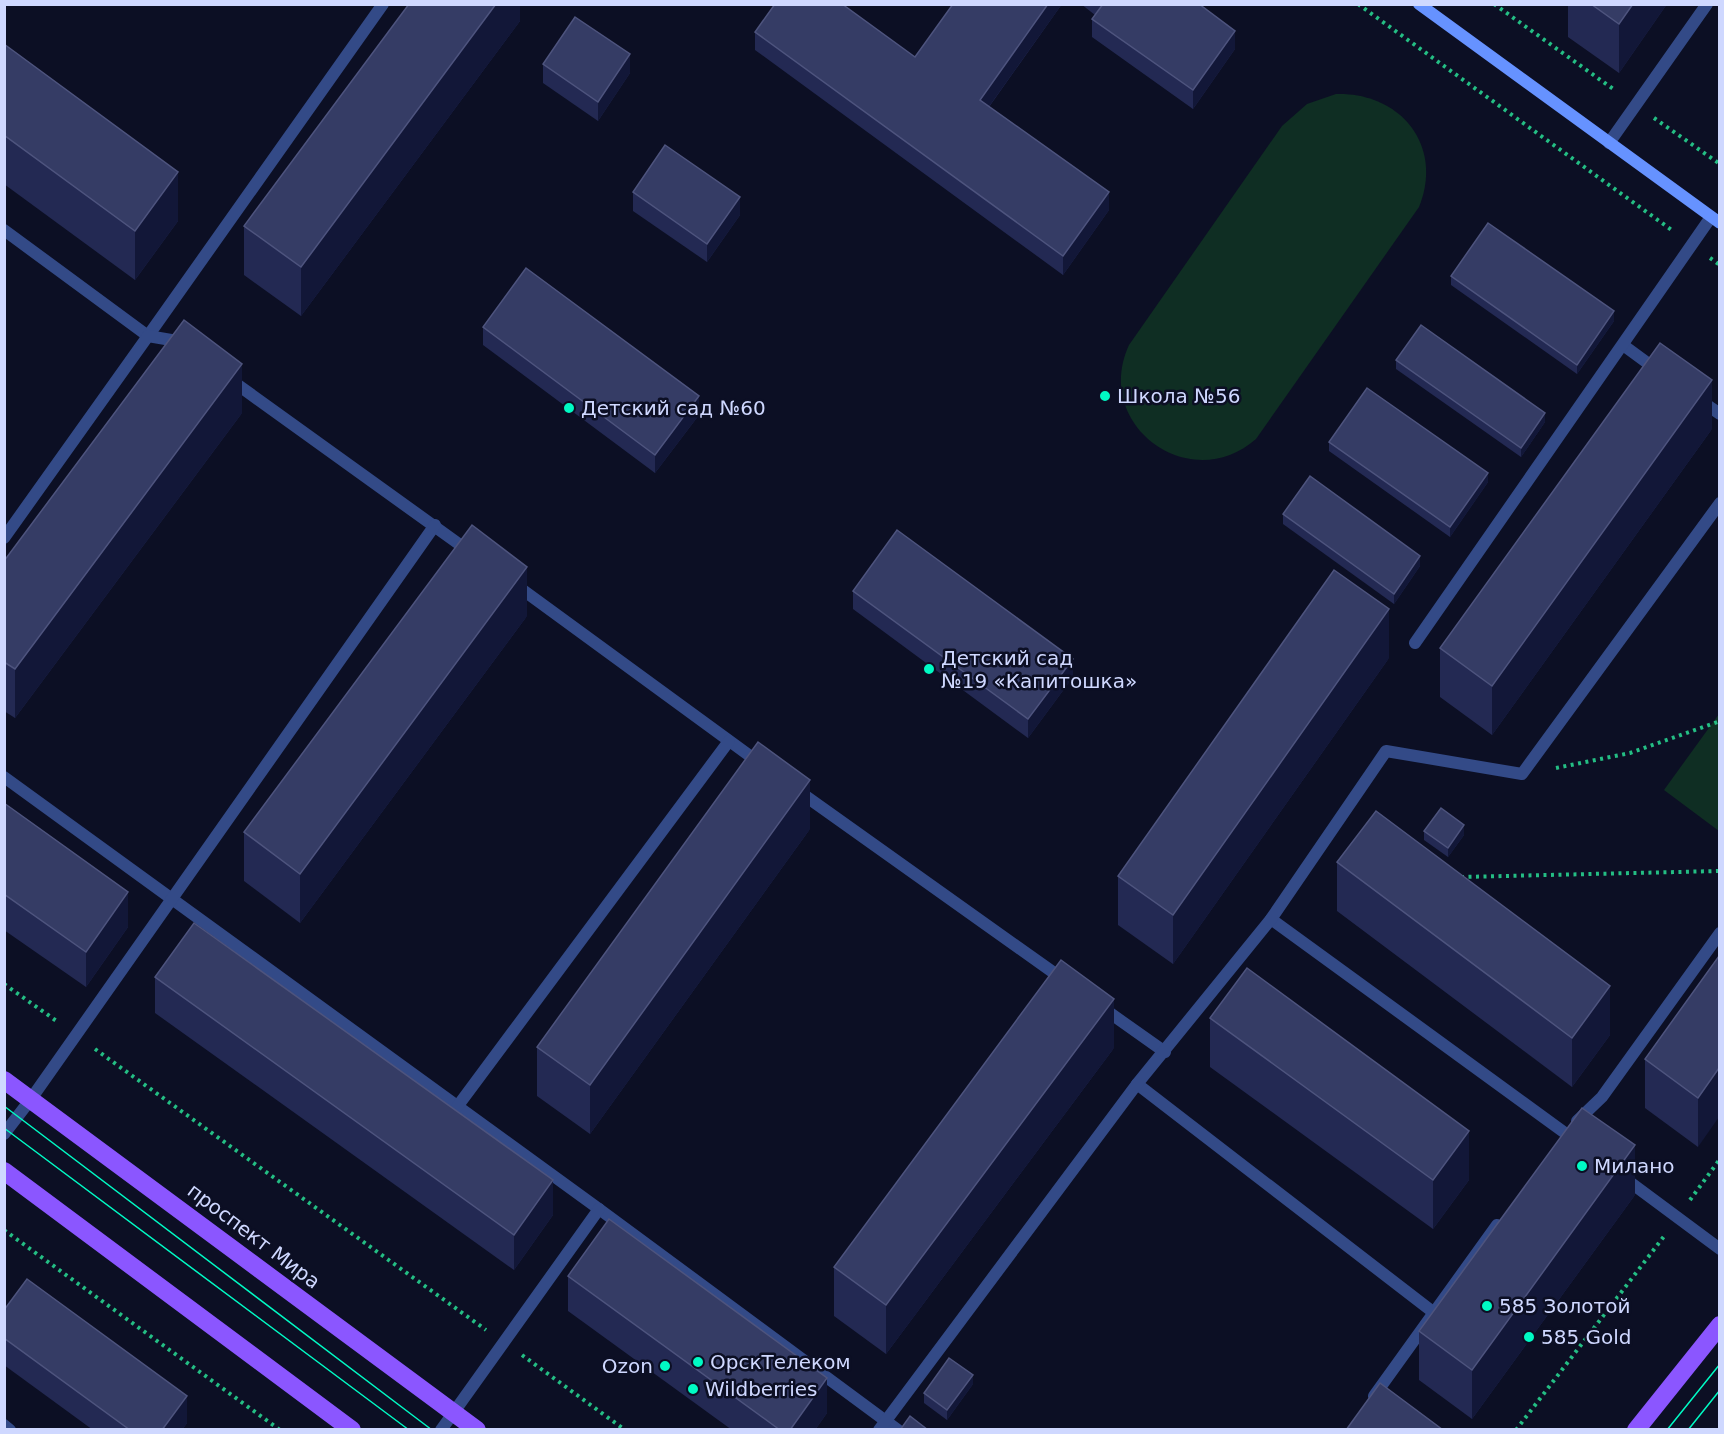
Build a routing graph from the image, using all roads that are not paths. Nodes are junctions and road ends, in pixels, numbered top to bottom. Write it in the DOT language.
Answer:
graph roads {
  1 [pos="383,4"];
  2 [pos="1419,4"];
  3 [pos="1707,4"];
  4 [pos="1609,143"];
  5 [pos="1715,220"];
  6 [pos="4,230"];
  7 [pos="148,336"];
  8 [pos="1623,345"];
  9 [pos="196,355"];
  10 [pos="224,375"];
  11 [pos="1671,379"];
  12 [pos="1690,393"];
  13 [pos="1719,414"];
  14 [pos="1719,503"];
  15 [pos="435,525"];
  16 [pos="4,538"];
  17 [pos="482,560"];
  18 [pos="501,574"];
  19 [pos="1415,643"];
  20 [pos="729,741"];
  21 [pos="768,769"];
  22 [pos="4,777"];
  23 [pos="787,783"];
  24 [pos="171,898"];
  25 [pos="1271,919"];
  26 [pos="1719,933"];
  27 [pos="1165,1052"];
  28 [pos="4,1080"];
  29 [pos="1137,1084"];
  30 [pos="31,1099"];
  31 [pos="457,1107"];
  32 [pos="4,1134"];
  33 [pos="1562,1137"];
  34 [pos="1583,1146"];
  35 [pos="1611,1167"];
  36 [pos="4,1171"];
  37 [pos="599,1209"];
  38 [pos="1502,1218"];
  39 [pos="1719,1249"];
  40 [pos="1433,1312"];
  41 [pos="1719,1325"];
  42 [pos="1375,1399"];
  43 [pos="454,1412"];
  44 [pos="4,1425"];
  45 [pos="882,1425"];
  46 [pos="10,1430"];
  47 [pos="352,1430"];
  48 [pos="441,1430"];
  49 [pos="477,1430"];
  50 [pos="898,1430"];
  51 [pos="1636,1430"];
  1 -- 7 [label="street"];
  2 -- 4 [label="street"];
  3 -- 4 [label="street"];
  4 -- 5 [label="street"];
  5 -- 8 [label="street"];
  6 -- 7 [label="street"];
  7 -- 9 [label="street"];
  7 -- 16 [label="street"];
  8 -- 11 [label="street"];
  8 -- 19 [label="street"];
  10 -- 15 [label="street"];
  12 -- 13 [label="street"];
  14 -- 25 [label="street"];
  15 -- 17 [label="street"];
  15 -- 24 [label="street"];
  18 -- 20 [label="street"];
  20 -- 21 [label="street"];
  20 -- 31 [label="street"];
  22 -- 24 [label="street"];
  23 -- 27 [label="street"];
  24 -- 30 [label="street"];
  24 -- 31 [label="street"];
  25 -- 27 [label="street"];
  25 -- 33 [label="street"];
  26 -- 33 [label="street"];
  27 -- 29 [label="street"];
  28 -- 30 [label="main road, проспект Мира"];
  29 -- 40 [label="street"];
  29 -- 45 [label="street"];
  30 -- 32 [label="street"];
  30 -- 43 [label="main road, проспект Мира"];
  31 -- 37 [label="street"];
  33 -- 34 [label="street"];
  35 -- 39 [label="street"];
  36 -- 47 [label="main road"];
  37 -- 43 [label="street"];
  37 -- 45 [label="street"];
  38 -- 40 [label="street"];
  40 -- 42 [label="street"];
  41 -- 51 [label="main road"];
  43 -- 48 [label="street"];
  43 -- 49 [label="main road, проспект Мира"];
  44 -- 46 [label="street"];
  45 -- 50 [label="street"];
}
